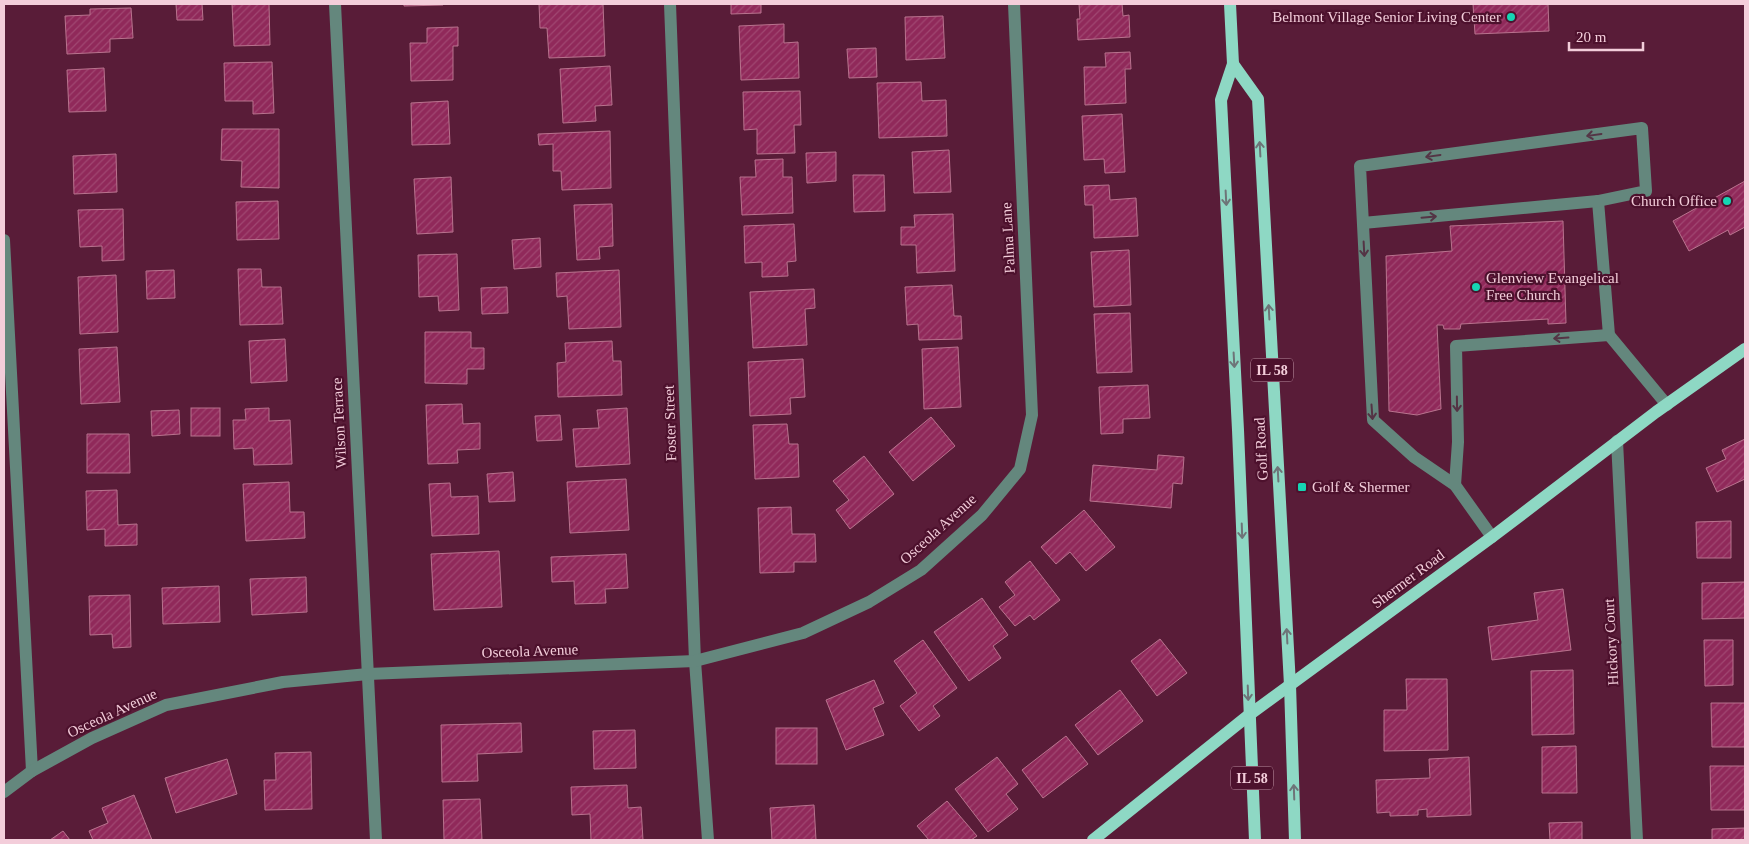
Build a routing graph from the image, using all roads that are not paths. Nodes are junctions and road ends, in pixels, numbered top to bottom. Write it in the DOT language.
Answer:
graph roads {
  1 [pos="335,4"];
  2 [pos="670,4"];
  3 [pos="1014,4"];
  4 [pos="1230,4"];
  5 [pos="1233,64"];
  6 [pos="1598,201"];
  7 [pos="1363,223"];
  8 [pos="4,240"];
  9 [pos="1609,335"];
  10 [pos="1745,349"];
  11 [pos="1667,404"];
  12 [pos="1617,441"];
  13 [pos="1020,469"];
  14 [pos="1455,485"];
  15 [pos="1492,537"];
  16 [pos="696,662"];
  17 [pos="368,674"];
  18 [pos="1290,685"];
  19 [pos="1249,715"];
  20 [pos="32,771"];
  21 [pos="4,792"];
  22 [pos="376,840"];
  23 [pos="708,840"];
  24 [pos="1093,840"];
  25 [pos="1256,840"];
  26 [pos="1295,840"];
  27 [pos="1637,840"];
  1 -- 17 [label="street, Wilson Terrace"];
  2 -- 16 [label="street, Foster Street"];
  3 -- 13 [label="street, Palma Lane"];
  4 -- 5 [label="main road, Golf Road / IL 58"];
  18 -- 5 [label="main road, Golf Road / IL 58, one-way"];
  5 -- 19 [label="main road, Golf Road / IL 58, one-way"];
  7 -- 6 [label="street, one-way"];
  6 -- 7 [label="street, one-way"];
  6 -- 9 [label="street"];
  7 -- 14 [label="street, one-way"];
  8 -- 20 [label="street"];
  9 -- 11 [label="street"];
  9 -- 14 [label="street, one-way"];
  10 -- 11 [label="main road, Shermer Road"];
  11 -- 12 [label="main road, Shermer Road"];
  12 -- 15 [label="main road, Shermer Road"];
  12 -- 27 [label="street, Hickory Court"];
  13 -- 16 [label="street, Osceola Avenue"];
  14 -- 15 [label="street"];
  15 -- 18 [label="main road, Shermer Road"];
  16 -- 17 [label="street, Osceola Avenue"];
  16 -- 23 [label="street, Foster Street"];
  17 -- 20 [label="street, Osceola Avenue"];
  17 -- 22 [label="street, Wilson Terrace"];
  18 -- 19 [label="main road, Shermer Road"];
  26 -- 18 [label="main road, Golf Road / IL 58, one-way"];
  19 -- 24 [label="main road, Shermer Road"];
  19 -- 25 [label="main road, Golf Road / IL 58"];
  20 -- 21 [label="street, Osceola Avenue"];
}
